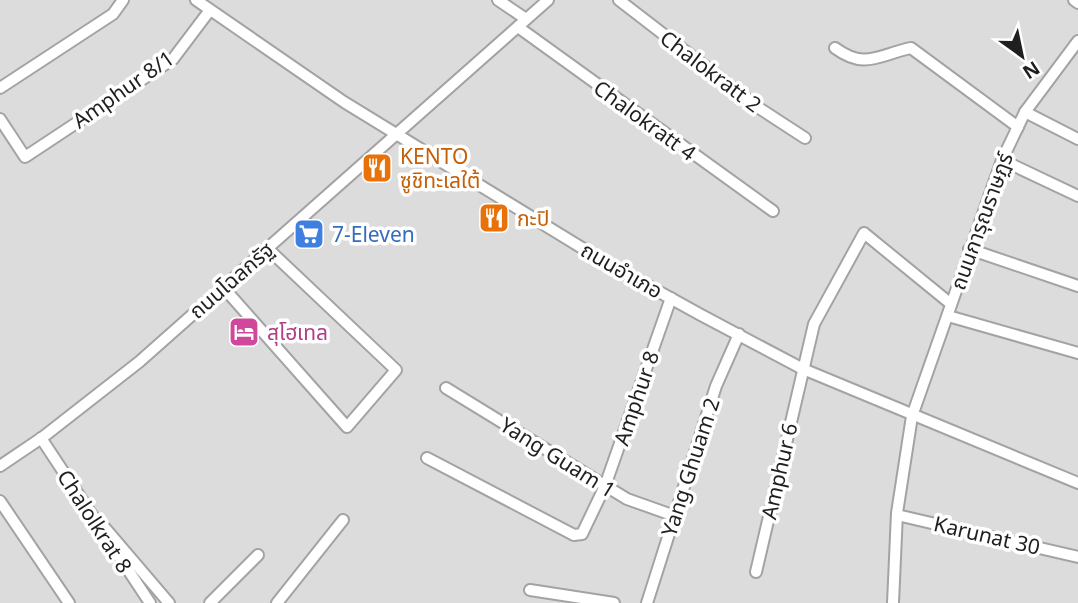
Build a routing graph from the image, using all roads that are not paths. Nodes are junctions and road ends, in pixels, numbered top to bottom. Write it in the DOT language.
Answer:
graph roads {
  1 [pos="123,0"];
  2 [pos="196,0"];
  3 [pos="498,0"];
  4 [pos="548,0"];
  5 [pos="619,0"];
  6 [pos="210,10"];
  7 [pos="522,23"];
  8 [pos="1078,41"];
  9 [pos="835,48"];
  10 [pos="1066,59"];
  11 [pos="1078,66"];
  12 [pos="0,88"];
  13 [pos="1025,113"];
  14 [pos="0,119"];
  15 [pos="1018,127"];
  16 [pos="397,135"];
  17 [pos="805,138"];
  18 [pos="1078,139"];
  19 [pos="1002,160"];
  20 [pos="1078,196"];
  21 [pos="773,211"];
  22 [pos="268,248"];
  23 [pos="969,249"];
  24 [pos="1078,286"];
  25 [pos="223,287"];
  26 [pos="671,298"];
  27 [pos="949,310"];
  28 [pos="739,334"];
  29 [pos="1078,353"];
  30 [pos="803,369"];
  31 [pos="446,388"];
  32 [pos="912,416"];
  33 [pos="41,438"];
  34 [pos="427,458"];
  35 [pos="0,466"];
  36 [pos="1078,483"];
  37 [pos="605,486"];
  38 [pos="0,502"];
  39 [pos="897,515"];
  40 [pos="675,516"];
  41 [pos="92,517"];
  42 [pos="343,520"];
  43 [pos="258,555"];
  44 [pos="1078,557"];
  45 [pos="756,572"];
  46 [pos="530,590"];
  47 [pos="69,603"];
  48 [pos="150,603"];
  49 [pos="169,603"];
  50 [pos="210,603"];
  51 [pos="277,603"];
  52 [pos="614,603"];
  53 [pos="647,603"];
  54 [pos="893,603"];
  1 -- 12 [label="street"];
  2 -- 6 [label="street, ถนนอำเภอ"];
  3 -- 7 [label="street, Chalokratt 4"];
  4 -- 7 [label="street, ถนนโฉลกรัฐ"];
  5 -- 17 [label="street, Chalokratt 2"];
  6 -- 14 [label="street, Amphur 8/1"];
  6 -- 16 [label="street, ถนนอำเภอ"];
  7 -- 16 [label="street, ถนนโฉลกรัฐ"];
  7 -- 21 [label="street, Chalokratt 4"];
  8 -- 10 [label="street, ถนนการุณราษฏร์"];
  9 -- 15 [label="street"];
  10 -- 11 [label="street"];
  10 -- 13 [label="street, ถนนการุณราษฏร์"];
  13 -- 15 [label="street, ถนนการุณราษฏร์"];
  13 -- 18 [label="street"];
  15 -- 19 [label="street, ถนนการุณราษฏร์"];
  16 -- 22 [label="street, ถนนโฉลกรัฐ"];
  16 -- 26 [label="street, ถนนอำเภอ"];
  19 -- 20 [label="street"];
  19 -- 23 [label="street, ถนนการุณราษฏร์"];
  22 -- 25 [label="street, ถนนโฉลกรัฐ"];
  22 -- 25 [label="street"];
  23 -- 24 [label="street"];
  23 -- 27 [label="street, ถนนการุณราษฏร์"];
  25 -- 33 [label="street, ถนนโฉลกรัฐ"];
  26 -- 28 [label="street, ถนนอำเภอ"];
  26 -- 37 [label="street, Amphur 8"];
  27 -- 29 [label="street"];
  27 -- 30 [label="street, Amphur 6"];
  27 -- 32 [label="street, ถนนการุณราษฏร์"];
  28 -- 30 [label="street, ถนนอำเภอ"];
  28 -- 40 [label="street, Yang Ghuam 2"];
  30 -- 32 [label="street, ถนนอำเภอ"];
  30 -- 45 [label="street, Amphur 6"];
  31 -- 37 [label="street, Yang Guam 1"];
  32 -- 36 [label="street, ถนนอำเภอ"];
  32 -- 39 [label="street, ถนนการุณราษฏร์"];
  33 -- 35 [label="street, ถนนโฉลกรัฐ"];
  33 -- 41 [label="street, Chalolkrat 8"];
  34 -- 37 [label="street, Amphur 8"];
  37 -- 40 [label="street, Yang Guam 1"];
  38 -- 47 [label="street"];
  39 -- 44 [label="street, Karunat 30"];
  39 -- 54 [label="street, ถนนการุณราษฏร์"];
  40 -- 53 [label="street, Yang Ghuam 2"];
  41 -- 48 [label="street, Chalolkrat 8"];
  41 -- 49 [label="street"];
  42 -- 51 [label="street"];
  43 -- 50 [label="street"];
  46 -- 52 [label="street"];
}
